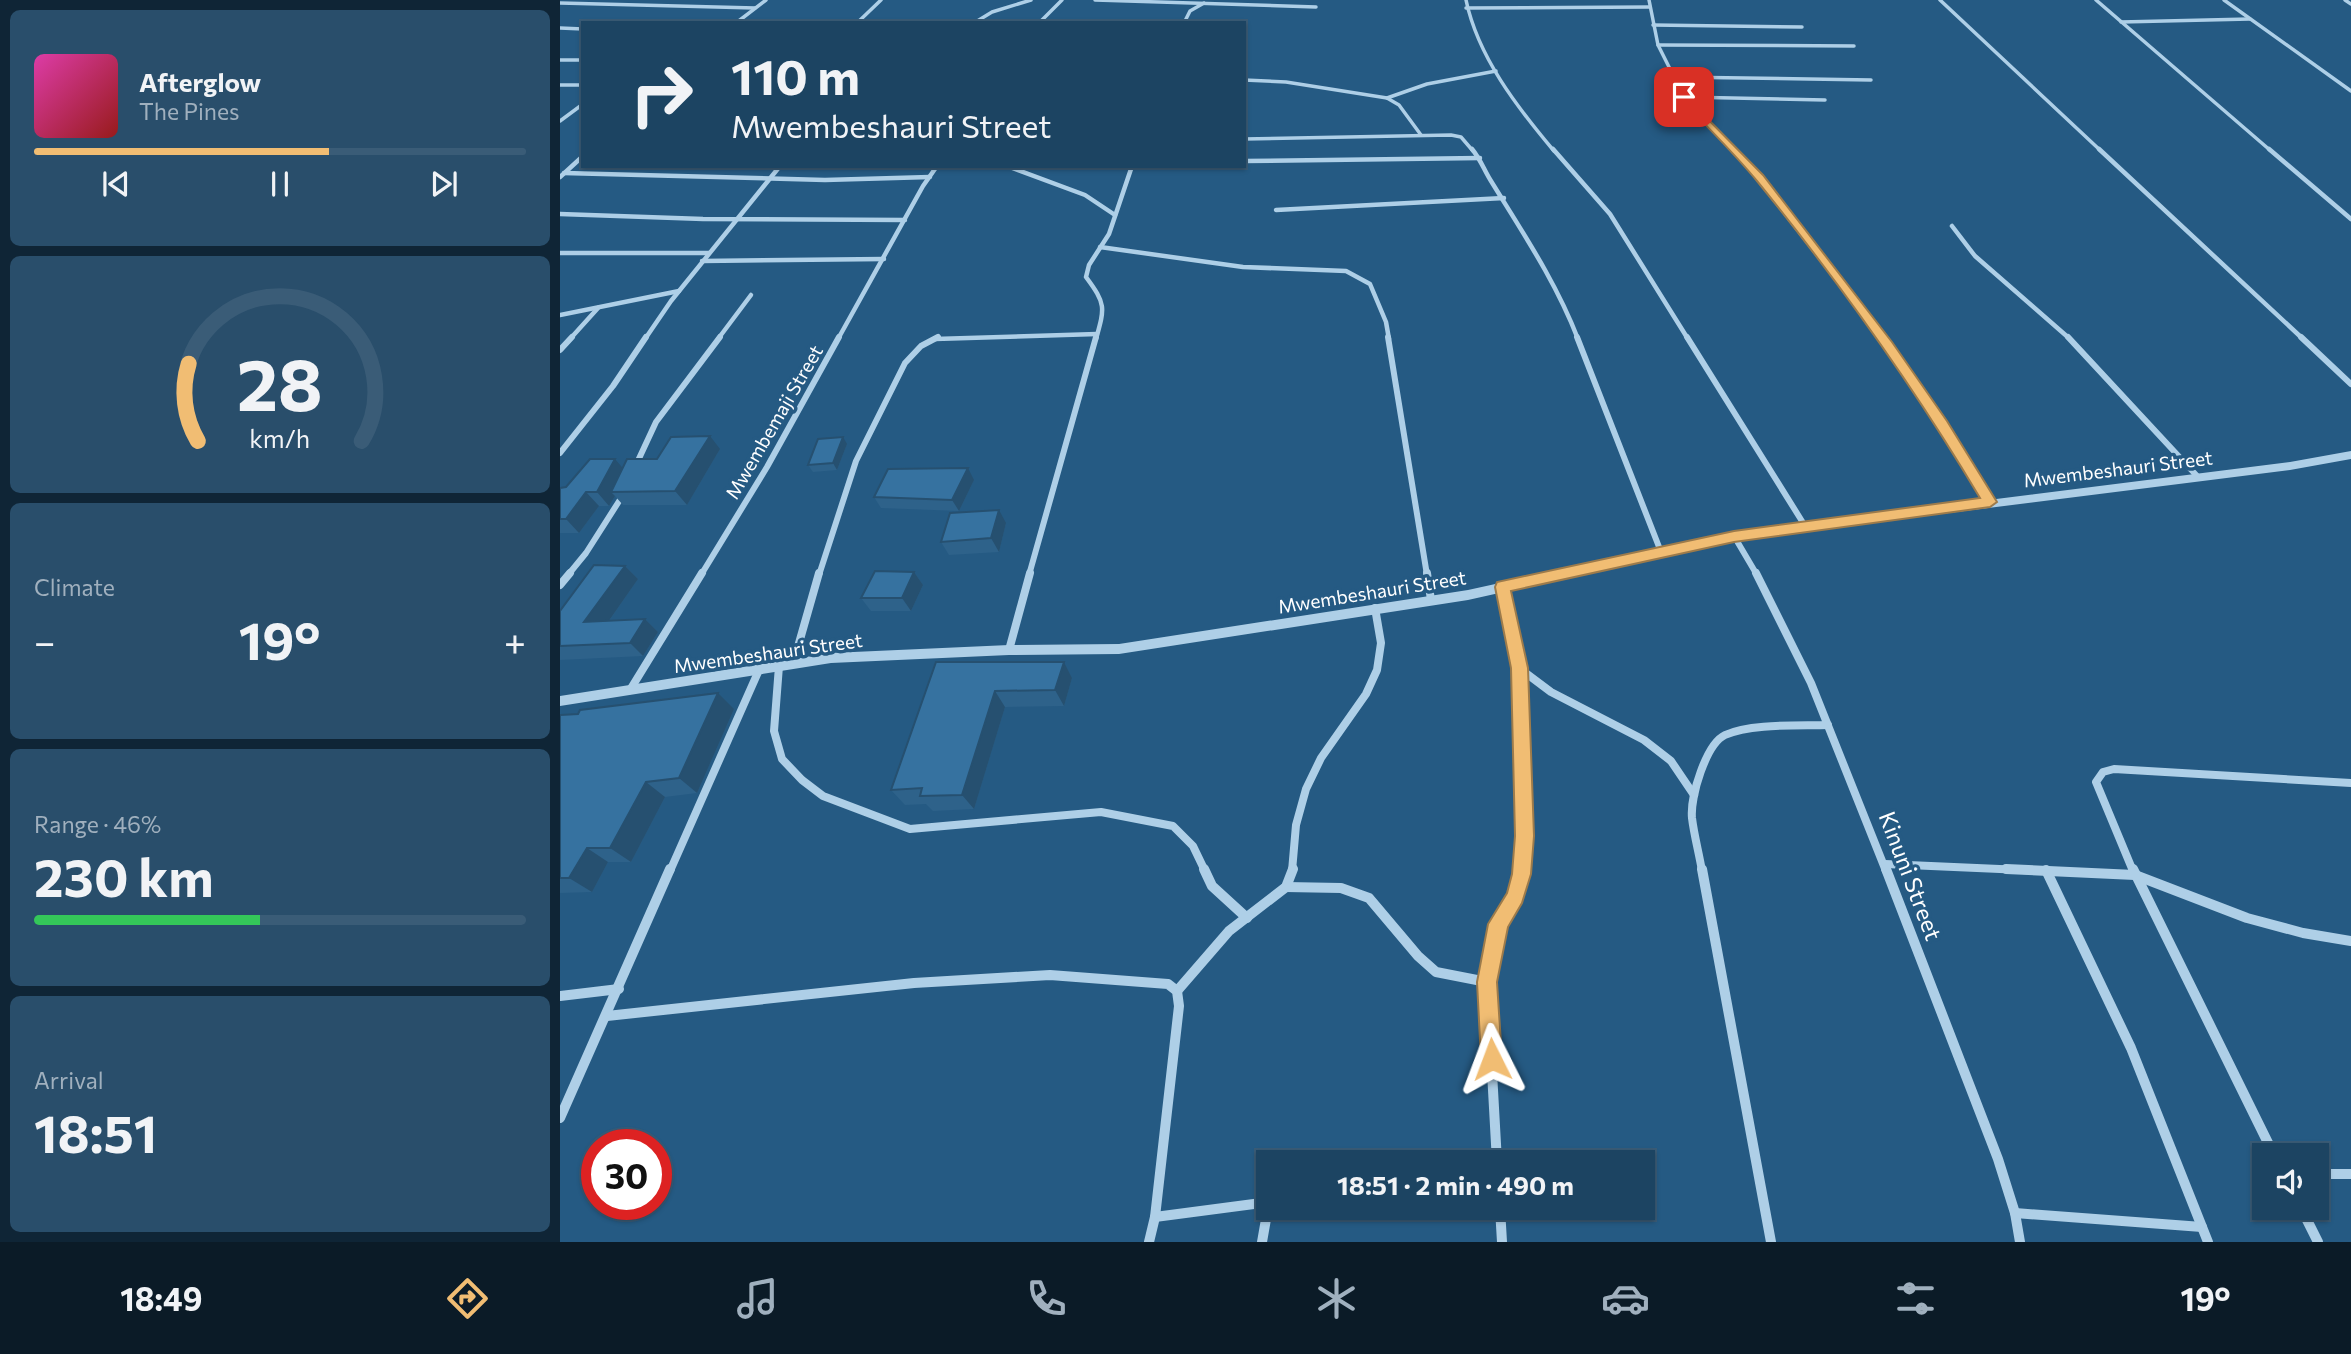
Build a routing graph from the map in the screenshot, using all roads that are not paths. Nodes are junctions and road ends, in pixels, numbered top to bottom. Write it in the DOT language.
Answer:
graph roads {
  1 [pos="766,0"];
  2 [pos="881,0"];
  3 [pos="1031,0"];
  4 [pos="1062,0"];
  5 [pos="1096,0"];
  6 [pos="1466,0"];
  7 [pos="1940,0"];
  8 [pos="2096,0"];
  9 [pos="2224,0"];
  10 [pos="2345,0"];
  11 [pos="560,3"];
  12 [pos="1205,3"];
  13 [pos="1649,3"];
  14 [pos="2351,4"];
  15 [pos="1316,7"];
  16 [pos="755,8"];
  17 [pos="1466,8"];
  18 [pos="2251,19"];
  19 [pos="739,21"];
  20 [pos="859,21"];
  21 [pos="977,21"];
  22 [pos="1041,21"];
  23 [pos="1185,21"];
  24 [pos="2121,22"];
  25 [pos="1653,25"];
  26 [pos="1802,27"];
  27 [pos="560,28"];
  28 [pos="581,29"];
  29 [pos="1658,45"];
  30 [pos="1854,46"];
  31 [pos="560,60"];
  32 [pos="581,60"];
  33 [pos="1496,71"];
  34 [pos="1673,77"];
  35 [pos="1871,79"];
  36 [pos="1246,80"];
  37 [pos="560,85"];
  38 [pos="581,85"];
  39 [pos="2351,91"];
  40 [pos="1684,97"];
  41 [pos="1387,98"];
  42 [pos="1825,100"];
  43 [pos="581,105"];
  44 [pos="560,121"];
  45 [pos="1421,135"];
  46 [pos="1246,139"];
  47 [pos="581,158"];
  48 [pos="1480,158"];
  49 [pos="1246,161"];
  50 [pos="778,168"];
  51 [pos="936,168"];
  52 [pos="1011,168"];
  53 [pos="1131,168"];
  54 [pos="562,175"];
  55 [pos="930,177"];
  56 [pos="768,178"];
  57 [pos="1504,198"];
  58 [pos="1276,210"];
  59 [pos="560,214"];
  60 [pos="1115,215"];
  61 [pos="736,219"];
  62 [pos="2351,219"];
  63 [pos="905,220"];
  64 [pos="1952,226"];
  65 [pos="1100,247"];
  66 [pos="560,253"];
  67 [pos="709,253"];
  68 [pos="884,259"];
  69 [pos="702,261"];
  70 [pos="679,291"];
  71 [pos="751,295"];
  72 [pos="598,308"];
  73 [pos="560,315"];
  74 [pos="1097,334"];
  75 [pos="560,350"];
  76 [pos="2351,384"];
  77 [pos="560,453"];
  78 [pos="2351,455"];
  79 [pos="634,469"];
  80 [pos="2197,476"];
  81 [pos="626,489"];
  82 [pos="1990,502"];
  83 [pos="1805,526"];
  84 [pos="1734,536"];
  85 [pos="1661,552"];
  86 [pos="560,585"];
  87 [pos="1502,587"];
  88 [pos="1431,600"];
  89 [pos="1375,608"];
  90 [pos="1009,650"];
  91 [pos="793,664"];
  92 [pos="779,666"];
  93 [pos="1519,668"];
  94 [pos="759,670"];
  95 [pos="630,690"];
  96 [pos="560,701"];
  97 [pos="1828,725"];
  98 [pos="2351,783"];
  99 [pos="1694,795"];
  100 [pos="1885,864"];
  101 [pos="2046,870"];
  102 [pos="2135,875"];
  103 [pos="1286,887"];
  104 [pos="1247,918"];
  105 [pos="2351,941"];
  106 [pos="1487,982"];
  107 [pos="619,989"];
  108 [pos="1177,991"];
  109 [pos="560,996"];
  110 [pos="607,1016"];
  111 [pos="560,1118"];
  112 [pos="2268,1143"];
  113 [pos="1496,1150"];
  114 [pos="2329,1174"];
  115 [pos="2351,1174"];
  116 [pos="2015,1213"];
  117 [pos="1155,1216"];
  118 [pos="1501,1220"];
  119 [pos="2307,1220"];
  120 [pos="2202,1227"];
  121 [pos="1149,1242"];
  122 [pos="1262,1242"];
  123 [pos="1502,1242"];
  124 [pos="1771,1242"];
  125 [pos="2020,1242"];
  126 [pos="2208,1242"];
  127 [pos="2318,1242"];
  1 -- 16 [label="street"];
  2 -- 20 [label="street"];
  3 -- 21 [label="street"];
  4 -- 22 [label="street"];
  5 -- 12 [label="street"];
  6 -- 17 [label="street"];
  7 -- 76 [label="street"];
  8 -- 24 [label="street"];
  9 -- 18 [label="street"];
  10 -- 14 [label="street"];
  11 -- 16 [label="street"];
  12 -- 15 [label="street"];
  12 -- 23 [label="street"];
  13 -- 17 [label="street"];
  13 -- 25 [label="street"];
  16 -- 19 [label="street"];
  17 -- 33 [label="street"];
  18 -- 24 [label="street"];
  18 -- 39 [label="street"];
  24 -- 62 [label="street"];
  25 -- 26 [label="street"];
  25 -- 29 [label="street"];
  27 -- 28 [label="street"];
  29 -- 30 [label="street"];
  29 -- 34 [label="street"];
  31 -- 32 [label="street"];
  33 -- 41 [label="street"];
  33 -- 83 [label="street"];
  34 -- 35 [label="street"];
  34 -- 40 [label="street"];
  36 -- 41 [label="street"];
  37 -- 38 [label="street"];
  40 -- 42 [label="street"];
  40 -- 82 [label="street"];
  41 -- 45 [label="street"];
  43 -- 44 [label="street"];
  45 -- 46 [label="street"];
  45 -- 48 [label="street"];
  47 -- 54 [label="street"];
  48 -- 49 [label="street"];
  48 -- 57 [label="street"];
  50 -- 56 [label="street"];
  51 -- 55 [label="street, Mwembemaji Street"];
  52 -- 60 [label="street"];
  53 -- 60 [label="street"];
  54 -- 56 [label="street"];
  55 -- 56 [label="street"];
  55 -- 63 [label="street, Mwembemaji Street"];
  56 -- 61 [label="street"];
  57 -- 58 [label="street"];
  57 -- 85 [label="street"];
  59 -- 61 [label="street"];
  60 -- 65 [label="street"];
  61 -- 63 [label="street"];
  61 -- 67 [label="street"];
  63 -- 68 [label="street, Mwembemaji Street"];
  64 -- 80 [label="street"];
  65 -- 74 [label="street"];
  65 -- 88 [label="street"];
  66 -- 67 [label="street"];
  67 -- 69 [label="street"];
  68 -- 69 [label="street"];
  68 -- 95 [label="street, Mwembemaji Street"];
  69 -- 70 [label="street"];
  70 -- 72 [label="street"];
  70 -- 77 [label="street"];
  71 -- 79 [label="street"];
  72 -- 73 [label="street"];
  72 -- 75 [label="street"];
  74 -- 90 [label="street"];
  74 -- 91 [label="street"];
  78 -- 80 [label="street, Mwembeshauri Street"];
  80 -- 82 [label="street, Mwembeshauri Street"];
  81 -- 86 [label="street"];
  82 -- 83 [label="street, Mwembeshauri Street"];
  83 -- 84 [label="street, Mwembeshauri Street"];
  84 -- 85 [label="street, Mwembeshauri Street"];
  84 -- 97 [label="street, Kinuni Street"];
  85 -- 87 [label="street, Mwembeshauri Street"];
  87 -- 88 [label="street, Mwembeshauri Street"];
  87 -- 93 [label="street"];
  88 -- 89 [label="street, Mwembeshauri Street"];
  89 -- 90 [label="street, Mwembeshauri Street"];
  89 -- 103 [label="street"];
  90 -- 91 [label="street, Mwembeshauri Street"];
  91 -- 92 [label="street, Mwembeshauri Street"];
  92 -- 94 [label="street, Mwembeshauri Street"];
  92 -- 104 [label="street"];
  93 -- 99 [label="street"];
  93 -- 106 [label="street"];
  94 -- 95 [label="street, Mwembeshauri Street"];
  94 -- 107 [label="street"];
  95 -- 96 [label="street, Mwembeshauri Street"];
  97 -- 99 [label="street"];
  97 -- 100 [label="street, Kinuni Street"];
  98 -- 102 [label="street"];
  99 -- 124 [label="street"];
  100 -- 101 [label="street"];
  100 -- 116 [label="street, Kinuni Street"];
  101 -- 102 [label="street"];
  101 -- 120 [label="street"];
  102 -- 105 [label="street"];
  102 -- 112 [label="street"];
  103 -- 104 [label="street"];
  103 -- 106 [label="street"];
  104 -- 108 [label="street"];
  106 -- 113 [label="street"];
  107 -- 109 [label="street"];
  107 -- 110 [label="street"];
  108 -- 110 [label="street"];
  108 -- 117 [label="street"];
  110 -- 111 [label="street"];
  114 -- 115 [label="street"];
  116 -- 120 [label="street"];
  116 -- 125 [label="street, Kinuni Street"];
  117 -- 121 [label="street"];
  117 -- 122 [label="street"];
  118 -- 123 [label="street"];
  119 -- 127 [label="street"];
  120 -- 126 [label="street"];
}
